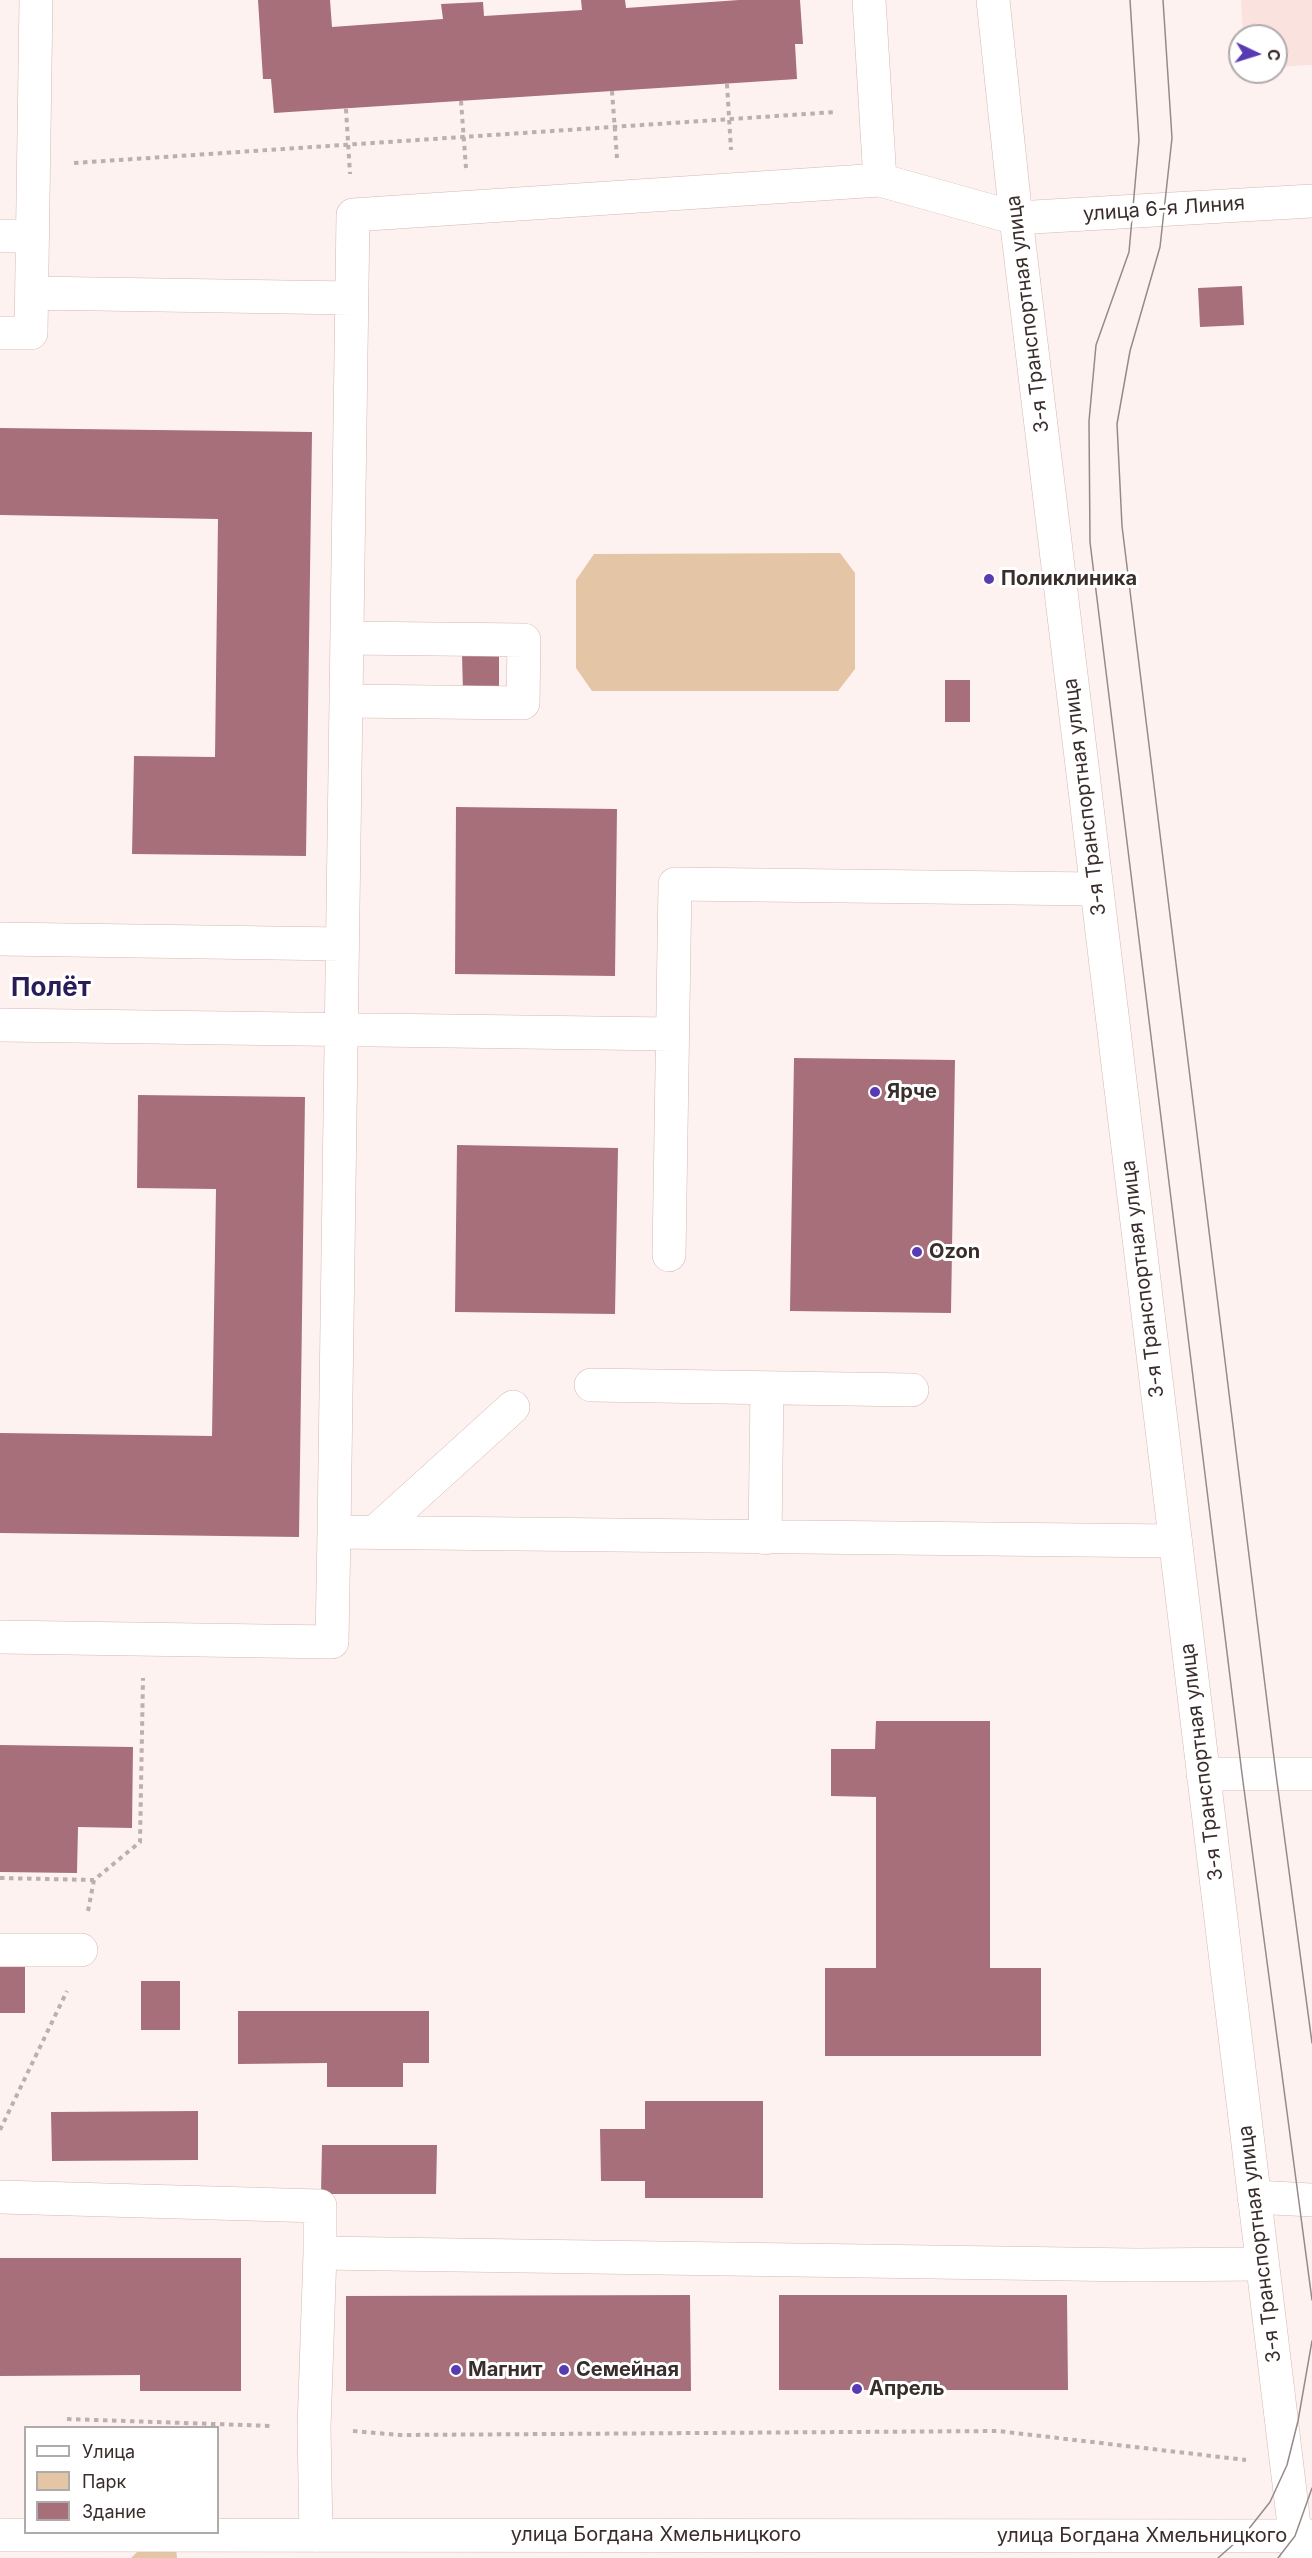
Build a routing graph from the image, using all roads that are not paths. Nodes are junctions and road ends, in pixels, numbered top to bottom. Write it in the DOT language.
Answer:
graph roads {
  1 [pos="36,0"];
  2 [pos="869,0"];
  3 [pos="993,0"];
  4 [pos="880,180"];
  5 [pos="1312,201"];
  6 [pos="1016,218"];
  7 [pos="0,236"];
  8 [pos="33,236"];
  9 [pos="32,293"];
  10 [pos="351,298"];
  11 [pos="0,333"];
  12 [pos="347,638"];
  13 [pos="346,700"];
  14 [pos="1096,889"];
  15 [pos="0,939"];
  16 [pos="342,944"];
  17 [pos="0,1025"];
  18 [pos="342,1030"];
  19 [pos="672,1034"];
  20 [pos="669,1255"];
  21 [pos="591,1385"];
  22 [pos="767,1388"];
  23 [pos="912,1390"];
  24 [pos="513,1407"];
  25 [pos="334,1532"];
  26 [pos="375,1532"];
  27 [pos="765,1538"];
  28 [pos="1175,1541"];
  29 [pos="0,1638"];
  30 [pos="1203,1774"];
  31 [pos="1312,1774"];
  32 [pos="0,1950"];
  33 [pos="81,1950"];
  34 [pos="0,2197"];
  35 [pos="1254,2197"];
  36 [pos="1312,2200"];
  37 [pos="320,2253"];
  38 [pos="1262,2264"];
  39 [pos="0,2535"];
  40 [pos="316,2535"];
  41 [pos="1302,2543"];
  1 -- 8 [label="main road"];
  2 -- 4 [label="main road"];
  3 -- 6 [label="main road, 3-я Транспортная улица"];
  4 -- 6 [label="main road, улица 6-я Линия"];
  4 -- 10 [label="main road, улица 6-я Линия"];
  5 -- 6 [label="main road, улица 6-я Линия"];
  6 -- 14 [label="main road, 3-я Транспортная улица"];
  7 -- 8 [label="main road"];
  8 -- 9 [label="main road"];
  9 -- 10 [label="main road"];
  9 -- 11 [label="main road"];
  10 -- 12 [label="main road"];
  12 -- 13 [label="main road"];
  12 -- 13 [label="main road"];
  13 -- 16 [label="main road"];
  14 -- 19 [label="main road"];
  14 -- 28 [label="main road, 3-я Транспортная улица"];
  15 -- 16 [label="main road"];
  16 -- 18 [label="main road"];
  17 -- 18 [label="main road"];
  18 -- 19 [label="main road"];
  18 -- 25 [label="main road"];
  19 -- 20 [label="main road"];
  21 -- 22 [label="main road"];
  22 -- 23 [label="main road"];
  22 -- 27 [label="main road"];
  24 -- 26 [label="main road"];
  25 -- 26 [label="main road"];
  25 -- 29 [label="main road"];
  26 -- 27 [label="main road"];
  27 -- 28 [label="main road"];
  28 -- 30 [label="main road, 3-я Транспортная улица"];
  30 -- 31 [label="main road"];
  30 -- 35 [label="main road, 3-я Транспортная улица"];
  32 -- 33 [label="main road"];
  34 -- 37 [label="main road"];
  35 -- 36 [label="main road"];
  35 -- 38 [label="main road, 3-я Транспортная улица"];
  37 -- 38 [label="main road"];
  37 -- 40 [label="main road"];
  38 -- 41 [label="main road, 3-я Транспортная улица"];
  39 -- 40 [label="main road, улица Богдана Хмельницкого"];
  40 -- 41 [label="main road, улица Богдана Хмельницкого"];
}
